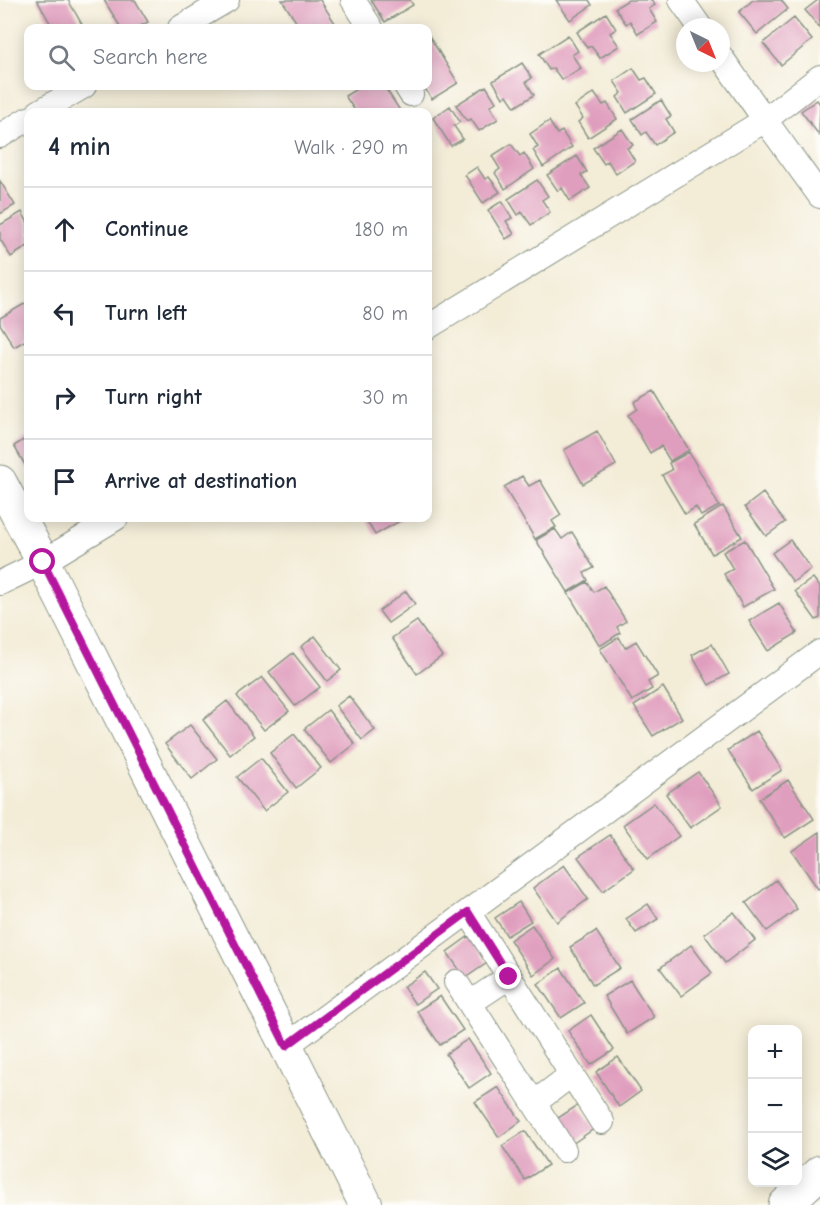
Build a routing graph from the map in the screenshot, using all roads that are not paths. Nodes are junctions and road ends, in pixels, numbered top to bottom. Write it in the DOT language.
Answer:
graph roads {
  1 [pos="227,0"];
  2 [pos="353,0"];
  3 [pos="681,0"];
  4 [pos="694,18"];
  5 [pos="187,24"];
  6 [pos="368,24"];
  7 [pos="730,70"];
  8 [pos="820,77"];
  9 [pos="77,90"];
  10 [pos="46,108"];
  11 [pos="765,120"];
  12 [pos="24,121"];
  13 [pos="0,136"];
  14 [pos="820,196"];
  15 [pos="432,325"];
  16 [pos="0,482"];
  17 [pos="109,522"];
  18 [pos="43,562"];
  19 [pos="0,583"];
  20 [pos="820,652"];
  21 [pos="468,912"];
  22 [pos="509,977"];
  23 [pos="456,982"];
  24 [pos="470,1003"];
  25 [pos="286,1046"];
  26 [pos="571,1075"];
  27 [pos="534,1103"];
  28 [pos="602,1122"];
  29 [pos="564,1150"];
  30 [pos="820,1172"];
  31 [pos="366,1205"];
  32 [pos="785,1205"];
  1 -- 5 [label="street"];
  2 -- 6 [label="street"];
  3 -- 4 [label="street"];
  7 -- 11 [label="street"];
  8 -- 11 [label="street"];
  9 -- 10 [label="street"];
  11 -- 14 [label="street"];
  11 -- 15 [label="street"];
  12 -- 13 [label="street"];
  16 -- 18 [label="street"];
  17 -- 18 [label="street"];
  18 -- 19 [label="street"];
  18 -- 25 [label="street"];
  20 -- 21 [label="street"];
  21 -- 22 [label="street"];
  21 -- 25 [label="street"];
  22 -- 24 [label="street"];
  22 -- 26 [label="street"];
  23 -- 24 [label="street"];
  24 -- 27 [label="street"];
  25 -- 31 [label="street"];
  26 -- 27 [label="street"];
  26 -- 28 [label="street"];
  27 -- 29 [label="street"];
  30 -- 32 [label="street"];
}
